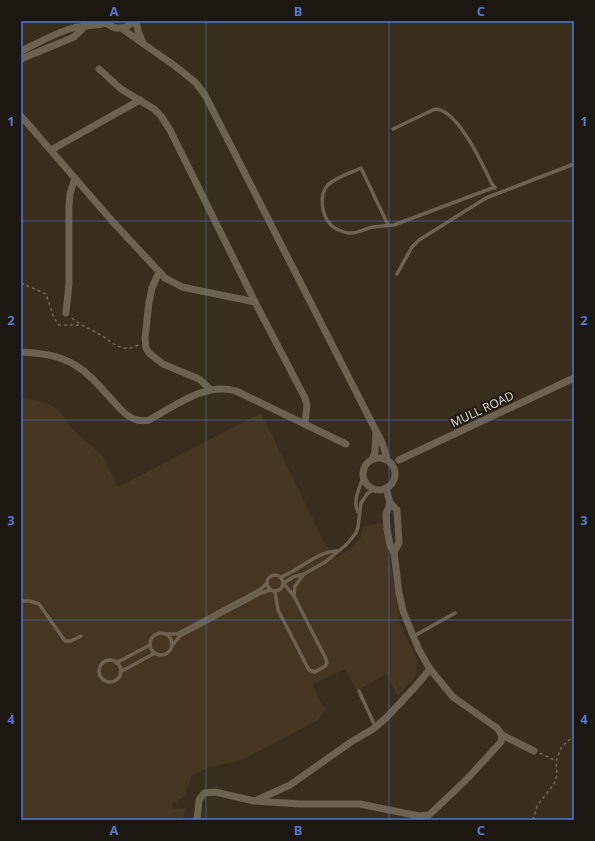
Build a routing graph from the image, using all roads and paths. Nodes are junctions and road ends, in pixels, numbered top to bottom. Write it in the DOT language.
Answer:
graph roads {
  1 [pos="135,21"];
  2 [pos="106,22"];
  3 [pos="88,23"];
  4 [pos="121,28"];
  5 [pos="144,44"];
  6 [pos="21,51"];
  7 [pos="21,59"];
  8 [pos="99,69"];
  9 [pos="140,100"];
  10 [pos="21,116"];
  11 [pos="393,129"];
  12 [pos="51,150"];
  13 [pos="574,164"];
  14 [pos="75,178"];
  15 [pos="495,187"];
  16 [pos="498,193"];
  17 [pos="388,225"];
  18 [pos="159,272"];
  19 [pos="397,274"];
  20 [pos="21,283"];
  21 [pos="255,302"];
  22 [pos="66,313"];
  23 [pos="80,325"];
  24 [pos="146,342"];
  25 [pos="21,352"];
  26 [pos="574,378"];
  27 [pos="210,389"];
  28 [pos="305,424"];
  29 [pos="376,431"];
  30 [pos="346,444"];
  31 [pos="372,460"];
  32 [pos="387,460"];
  33 [pos="399,460"];
  34 [pos="364,475"];
  35 [pos="386,488"];
  36 [pos="374,489"];
  37 [pos="390,503"];
  38 [pos="359,513"];
  39 [pos="338,551"];
  40 [pos="394,552"];
  41 [pos="304,574"];
  42 [pos="281,577"];
  43 [pos="267,583"];
  44 [pos="284,584"];
  45 [pos="270,590"];
  46 [pos="275,592"];
  47 [pos="294,596"];
  48 [pos="21,601"];
  49 [pos="455,613"];
  50 [pos="164,634"];
  51 [pos="81,636"];
  52 [pos="414,636"];
  53 [pos="150,645"];
  54 [pos="171,647"];
  55 [pos="155,653"];
  56 [pos="116,663"];
  57 [pos="430,669"];
  58 [pos="120,672"];
  59 [pos="359,691"];
  60 [pos="376,727"];
  61 [pos="502,735"];
  62 [pos="574,736"];
  63 [pos="534,751"];
  64 [pos="556,761"];
  65 [pos="254,801"];
  66 [pos="197,820"];
  67 [pos="533,820"];
  1 -- 4 [label="street"];
  1 -- 5 [label="street"];
  2 -- 3 [label="street"];
  2 -- 4 [label="street"];
  3 -- 6 [label="street"];
  3 -- 7 [label="street"];
  4 -- 5 [label="street"];
  5 -- 29 [label="street"];
  8 -- 9 [label="street"];
  9 -- 12 [label="street"];
  9 -- 21 [label="street"];
  10 -- 12 [label="street"];
  11 -- 15 [label="lane"];
  12 -- 14 [label="street"];
  13 -- 16 [label="lane"];
  14 -- 18 [label="street"];
  14 -- 22 [label="street"];
  15 -- 16 [label="lane"];
  15 -- 17 [label="lane"];
  16 -- 19 [label="lane"];
  17 -- 17 [label="lane"];
  18 -- 21 [label="street"];
  18 -- 24 [label="street"];
  20 -- 23 [label="path"];
  21 -- 28 [label="street"];
  22 -- 23 [label="path"];
  23 -- 24 [label="path"];
  24 -- 27 [label="street"];
  25 -- 27 [label="street"];
  26 -- 33 [label="street, MULL ROAD"];
  27 -- 28 [label="street"];
  28 -- 30 [label="street"];
  29 -- 31 [label="street"];
  29 -- 32 [label="street"];
  31 -- 32 [label="street"];
  31 -- 34 [label="street"];
  32 -- 35 [label="street"];
  34 -- 36 [label="street"];
  34 -- 38 [label="lane"];
  35 -- 36 [label="street"];
  35 -- 37 [label="street"];
  36 -- 38 [label="lane"];
  37 -- 40 [label="street"];
  37 -- 40 [label="street"];
  38 -- 39 [label="lane"];
  39 -- 41 [label="lane"];
  39 -- 42 [label="lane"];
  40 -- 52 [label="street"];
  41 -- 44 [label="lane"];
  41 -- 47 [label="lane"];
  42 -- 43 [label="lane"];
  42 -- 44 [label="lane"];
  43 -- 45 [label="lane"];
  43 -- 50 [label="lane"];
  44 -- 46 [label="lane"];
  44 -- 47 [label="lane"];
  45 -- 46 [label="lane"];
  45 -- 54 [label="lane"];
  46 -- 47 [label="lane"];
  48 -- 51 [label="lane"];
  49 -- 52 [label="lane"];
  50 -- 53 [label="lane"];
  50 -- 54 [label="lane"];
  52 -- 57 [label="street"];
  53 -- 55 [label="lane"];
  53 -- 56 [label="lane"];
  54 -- 55 [label="lane"];
  55 -- 58 [label="lane"];
  56 -- 58 [label="lane"];
  56 -- 58 [label="lane"];
  57 -- 60 [label="street"];
  57 -- 61 [label="street"];
  59 -- 60 [label="lane"];
  60 -- 65 [label="street"];
  61 -- 63 [label="street"];
  61 -- 65 [label="street"];
  62 -- 64 [label="path"];
  63 -- 64 [label="path"];
  64 -- 67 [label="path"];
  65 -- 66 [label="street"];
}
